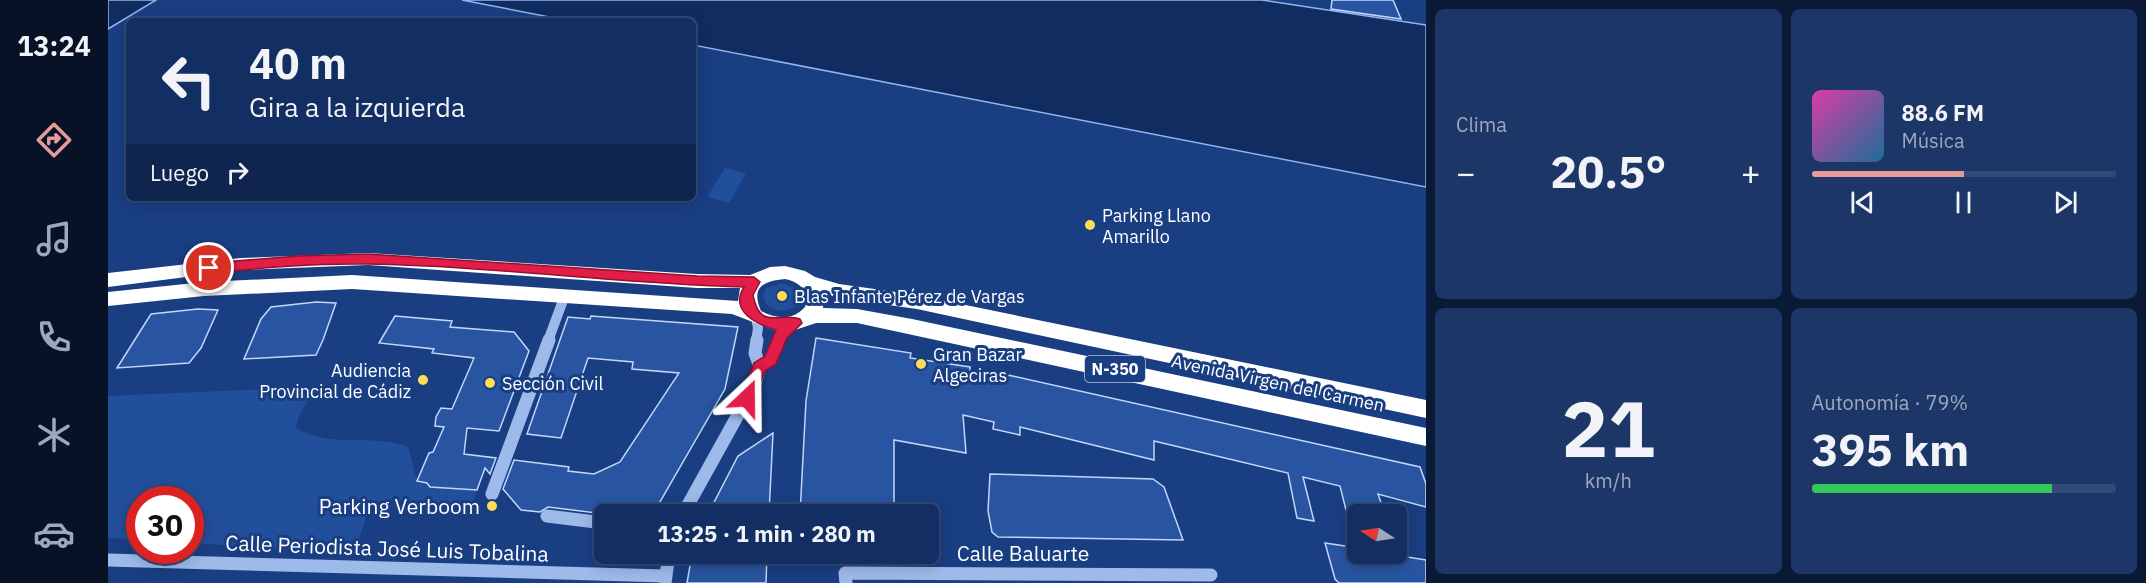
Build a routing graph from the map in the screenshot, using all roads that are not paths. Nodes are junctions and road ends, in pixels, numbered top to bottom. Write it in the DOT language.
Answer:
graph roads {
  1 [pos="108,280"];
  2 [pos="754,282"];
  3 [pos="808,282"];
  4 [pos="565,295"];
  5 [pos="108,299"];
  6 [pos="755,315"];
  7 [pos="799,321"];
  8 [pos="760,367"];
  9 [pos="1426,409"];
  10 [pos="1426,437"];
  11 [pos="492,494"];
  12 [pos="689,504"];
  13 [pos="547,516"];
  14 [pos="594,522"];
  15 [pos="108,560"];
  16 [pos="667,564"];
  17 [pos="846,578"];
  18 [pos="1206,578"];
  19 [pos="665,580"];
  1 -- 2 [label="highway, N-350"];
  2 -- 3 [label="highway, N-350"];
  2 -- 6 [label="highway"];
  3 -- 7 [label="highway"];
  3 -- 9 [label="highway, Avenida Virgen del Carmen / N-350"];
  4 -- 5 [label="highway, N-350"];
  4 -- 6 [label="highway, N-350"];
  4 -- 11 [label="street"];
  6 -- 7 [label="highway, N-350"];
  6 -- 8 [label="street"];
  7 -- 8 [label="street"];
  7 -- 10 [label="highway, Avenida Virgen del Carmen / N-350"];
  8 -- 12 [label="street"];
  13 -- 14 [label="street"];
  15 -- 19 [label="street, Calle Periodista José Luis Tobalina"];
  16 -- 19 [label="street"];
  17 -- 18 [label="street, Calle Baluarte"];
}
